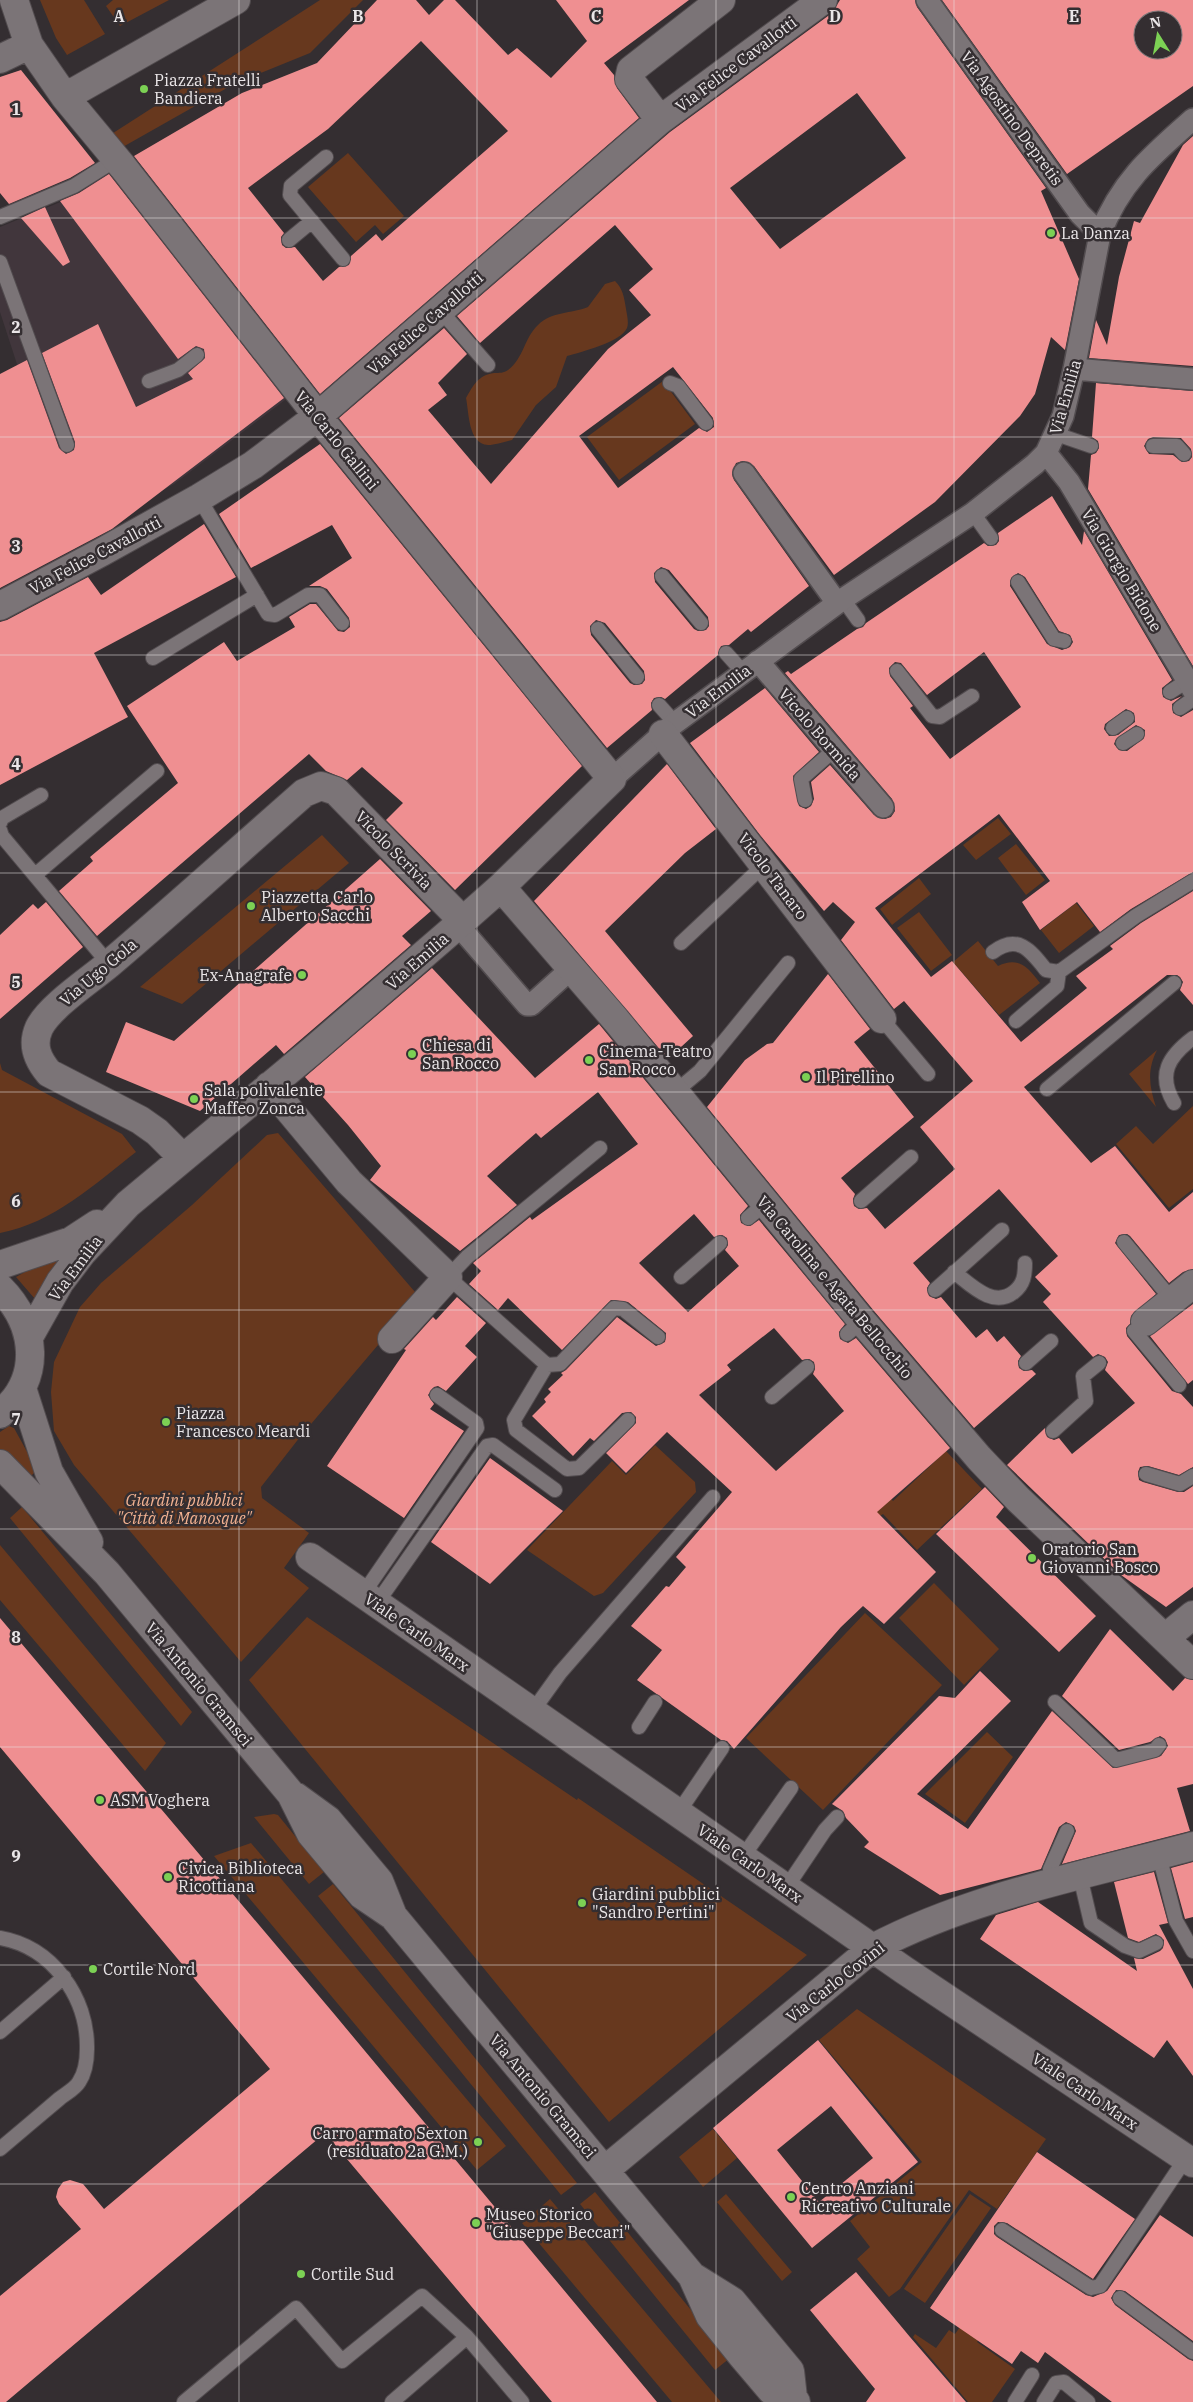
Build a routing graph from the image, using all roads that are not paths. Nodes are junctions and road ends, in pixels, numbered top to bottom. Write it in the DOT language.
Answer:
graph roads {
  1 [pos="14,0"];
  2 [pos="236,0"];
  3 [pos="720,0"];
  4 [pos="822,0"];
  5 [pos="927,0"];
  6 [pos="29,45"];
  7 [pos="0,59"];
  8 [pos="65,97"];
  9 [pos="1193,119"];
  10 [pos="660,120"];
  11 [pos="326,157"];
  12 [pos="117,159"];
  13 [pos="0,217"];
  14 [pos="312,222"];
  15 [pos="1100,234"];
  16 [pos="289,240"];
  17 [pos="343,259"];
  18 [pos="0,262"];
  19 [pos="440,310"];
  20 [pos="198,355"];
  21 [pos="488,365"];
  22 [pos="1074,369"];
  23 [pos="1193,379"];
  24 [pos="149,381"];
  25 [pos="670,383"];
  26 [pos="318,416"];
  27 [pos="706,423"];
  28 [pos="1051,444"];
  29 [pos="67,445"];
  30 [pos="1092,446"];
  31 [pos="1153,446"];
  32 [pos="1184,454"];
  33 [pos="741,470"];
  34 [pos="199,498"];
  35 [pos="973,513"];
  36 [pos="991,538"];
  37 [pos="662,576"];
  38 [pos="1018,582"];
  39 [pos="257,595"];
  40 [pos="840,601"];
  41 [pos="0,606"];
  42 [pos="858,620"];
  43 [pos="701,623"];
  44 [pos="342,624"];
  45 [pos="598,629"];
  46 [pos="1064,641"];
  47 [pos="726,652"];
  48 [pos="153,658"];
  49 [pos="750,667"];
  50 [pos="897,671"];
  51 [pos="637,677"];
  52 [pos="1186,691"];
  53 [pos="972,696"];
  54 [pos="659,705"];
  55 [pos="1180,708"];
  56 [pos="1127,718"];
  57 [pos="669,728"];
  58 [pos="1113,728"];
  59 [pos="1137,734"];
  60 [pos="1123,743"];
  61 [pos="834,750"];
  62 [pos="157,771"];
  63 [pos="612,779"];
  64 [pos="321,786"];
  65 [pos="41,795"];
  66 [pos="805,800"];
  67 [pos="884,807"];
  68 [pos="0,823"];
  69 [pos="0,830"];
  70 [pos="764,865"];
  71 [pos="35,875"];
  72 [pos="1193,881"];
  73 [pos="501,887"];
  74 [pos="460,923"];
  75 [pos="681,943"];
  76 [pos="993,952"];
  77 [pos="788,963"];
  78 [pos="108,964"];
  79 [pos="571,968"];
  80 [pos="1059,972"];
  81 [pos="1174,983"];
  82 [pos="882,1019"];
  83 [pos="1016,1021"];
  84 [pos="1193,1038"];
  85 [pos="928,1074"];
  86 [pos="269,1086"];
  87 [pos="1047,1089"];
  88 [pos="675,1092"];
  89 [pos="1174,1103"];
  90 [pos="600,1148"];
  91 [pos="911,1157"];
  92 [pos="182,1158"];
  93 [pos="861,1201"];
  94 [pos="128,1204"];
  95 [pos="1002,1230"];
  96 [pos="1124,1242"];
  97 [pos="720,1243"];
  98 [pos="1025,1263"];
  99 [pos="0,1264"];
  100 [pos="954,1272"];
  101 [pos="448,1277"];
  102 [pos="682,1277"];
  103 [pos="0,1288"];
  104 [pos="935,1290"];
  105 [pos="1183,1292"];
  106 [pos="1137,1329"];
  107 [pos="29,1337"];
  108 [pos="658,1338"];
  109 [pos="392,1339"];
  110 [pos="1051,1341"];
  111 [pos="1026,1362"];
  112 [pos="1099,1363"];
  113 [pos="548,1365"];
  114 [pos="807,1367"];
  115 [pos="1179,1385"];
  116 [pos="22,1388"];
  117 [pos="437,1395"];
  118 [pos="772,1397"];
  119 [pos="0,1414"];
  120 [pos="628,1420"];
  121 [pos="1053,1430"];
  122 [pos="0,1464"];
  123 [pos="1146,1474"];
  124 [pos="1193,1476"];
  125 [pos="555,1490"];
  126 [pos="714,1497"];
  127 [pos="310,1557"];
  128 [pos="107,1573"];
  129 [pos="370,1598"];
  130 [pos="1193,1615"];
  131 [pos="1165,1638"];
  132 [pos="1193,1665"];
  133 [pos="655,1702"];
  134 [pos="1055,1702"];
  135 [pos="532,1712"];
  136 [pos="639,1727"];
  137 [pos="1159,1745"];
  138 [pos="722,1748"];
  139 [pos="790,1788"];
  140 [pos="678,1813"];
  141 [pos="837,1817"];
  142 [pos="1067,1831"];
  143 [pos="1193,1846"];
  144 [pos="1159,1855"];
  145 [pos="742,1858"];
  146 [pos="1080,1876"];
  147 [pos="1052,1884"];
  148 [pos="786,1888"];
  149 [pos="0,1938"];
  150 [pos="1156,1944"];
  151 [pos="873,1948"];
  152 [pos="1193,1950"];
  153 [pos="64,1977"];
  154 [pos="0,2032"];
  155 [pos="0,2149"];
  156 [pos="1189,2161"];
  157 [pos="605,2170"];
  158 [pos="1002,2230"];
  159 [pos="1120,2298"];
  160 [pos="467,2337"];
  161 [pos="1193,2352"];
  162 [pos="1032,2375"];
  163 [pos="795,2400"];
  164 [pos="184,2402"];
  165 [pos="392,2402"];
  166 [pos="522,2402"];
  167 [pos="1014,2402"];
  168 [pos="1044,2402"];
  169 [pos="1088,2402"];
  1 -- 6 [label="street"];
  2 -- 8 [label="street"];
  3 -- 10 [label="street"];
  4 -- 10 [label="street, Via Felice Cavallotti"];
  5 -- 15 [label="street, Via Agostino Depretis"];
  6 -- 7 [label="street"];
  6 -- 8 [label="street"];
  8 -- 12 [label="street, Via Carlo Gallini"];
  9 -- 15 [label="street, Via Emilia"];
  10 -- 19 [label="street, Via Felice Cavallotti"];
  11 -- 14 [label="lane"];
  12 -- 13 [label="lane"];
  12 -- 26 [label="street, Via Carlo Gallini"];
  14 -- 16 [label="lane"];
  14 -- 17 [label="lane"];
  15 -- 22 [label="street, Via Emilia"];
  18 -- 29 [label="lane"];
  19 -- 21 [label="lane"];
  19 -- 26 [label="street, Via Felice Cavallotti"];
  20 -- 24 [label="lane"];
  22 -- 23 [label="street"];
  22 -- 28 [label="street, Via Emilia"];
  25 -- 27 [label="lane"];
  26 -- 34 [label="street, Via Felice Cavallotti"];
  26 -- 63 [label="street, Via Carlo Gallini"];
  28 -- 30 [label="lane"];
  28 -- 35 [label="street, Via Emilia"];
  28 -- 52 [label="street, Via Giorgio Bidone"];
  31 -- 32 [label="lane"];
  33 -- 40 [label="street"];
  34 -- 39 [label="lane"];
  34 -- 41 [label="street, Via Felice Cavallotti"];
  35 -- 36 [label="lane"];
  35 -- 40 [label="street, Via Emilia"];
  37 -- 43 [label="lane"];
  38 -- 46 [label="lane"];
  39 -- 44 [label="lane"];
  39 -- 48 [label="lane"];
  40 -- 42 [label="lane"];
  40 -- 49 [label="street, Via Emilia"];
  45 -- 51 [label="lane"];
  47 -- 49 [label="lane"];
  49 -- 57 [label="street, Via Emilia"];
  49 -- 61 [label="street, Vicolo Bormida"];
  50 -- 53 [label="lane"];
  52 -- 55 [label="lane"];
  54 -- 57 [label="lane"];
  56 -- 58 [label="lane"];
  57 -- 63 [label="street, Via Emilia"];
  57 -- 70 [label="street, Vicolo Tanaro"];
  59 -- 60 [label="lane"];
  61 -- 66 [label="lane"];
  61 -- 67 [label="street, Vicolo Bormida"];
  62 -- 71 [label="lane"];
  63 -- 73 [label="street, Via Emilia"];
  64 -- 74 [label="street, Vicolo Scrivia"];
  64 -- 78 [label="street, Via Ugo Gola"];
  65 -- 68 [label="lane"];
  69 -- 71 [label="lane"];
  70 -- 75 [label="lane"];
  70 -- 82 [label="street, Vicolo Tanaro"];
  71 -- 78 [label="lane"];
  72 -- 80 [label="lane"];
  73 -- 74 [label="street, Via Emilia"];
  73 -- 79 [label="street, Via Carolina e Agata Bellocchio"];
  74 -- 79 [label="street"];
  74 -- 86 [label="street, Via Emilia"];
  76 -- 80 [label="lane"];
  77 -- 88 [label="lane"];
  78 -- 92 [label="street, Via Ugo Gola"];
  79 -- 88 [label="street, Via Carolina e Agata Bellocchio"];
  80 -- 83 [label="lane"];
  81 -- 87 [label="lane"];
  82 -- 85 [label="lane"];
  84 -- 89 [label="lane"];
  86 -- 92 [label="street, Via Emilia"];
  86 -- 101 [label="street"];
  88 -- 131 [label="street, Via Carolina e Agata Bellocchio"];
  90 -- 101 [label="lane"];
  91 -- 93 [label="lane"];
  92 -- 94 [label="street, Via Emilia"];
  94 -- 99 [label="street, Via Emilia"];
  94 -- 107 [label="street, Via Emilia"];
  95 -- 100 [label="lane"];
  96 -- 105 [label="lane"];
  97 -- 102 [label="lane"];
  98 -- 100 [label="lane"];
  100 -- 104 [label="lane"];
  101 -- 109 [label="street"];
  101 -- 113 [label="lane"];
  103 -- 107 [label="street"];
  105 -- 106 [label="street"];
  106 -- 115 [label="lane"];
  107 -- 116 [label="street"];
  108 -- 113 [label="lane"];
  110 -- 111 [label="lane"];
  112 -- 121 [label="lane"];
  113 -- 120 [label="lane"];
  114 -- 118 [label="lane"];
  116 -- 119 [label="street"];
  116 -- 128 [label="street, Via Antonio Gramsci"];
  117 -- 129 [label="lane"];
  122 -- 128 [label="street, Via Antonio Gramsci"];
  123 -- 124 [label="lane"];
  125 -- 129 [label="lane"];
  126 -- 135 [label="lane"];
  127 -- 129 [label="street, Viale Carlo Marx"];
  128 -- 157 [label="street, Via Antonio Gramsci"];
  129 -- 135 [label="street, Viale Carlo Marx"];
  130 -- 131 [label="street"];
  131 -- 132 [label="street, Via Carolina e Agata Bellocchio"];
  133 -- 136 [label="lane"];
  134 -- 137 [label="lane"];
  135 -- 140 [label="street, Viale Carlo Marx"];
  138 -- 140 [label="lane"];
  139 -- 145 [label="lane"];
  140 -- 145 [label="street, Viale Carlo Marx"];
  141 -- 148 [label="lane"];
  142 -- 147 [label="lane"];
  143 -- 144 [label="street, Via Carlo Covini"];
  144 -- 146 [label="street, Via Carlo Covini"];
  144 -- 152 [label="lane"];
  145 -- 148 [label="street, Viale Carlo Marx"];
  146 -- 147 [label="street, Via Carlo Covini"];
  146 -- 150 [label="lane"];
  147 -- 151 [label="street, Via Carlo Covini"];
  148 -- 151 [label="street, Viale Carlo Marx"];
  149 -- 153 [label="lane"];
  151 -- 156 [label="street, Viale Carlo Marx"];
  151 -- 157 [label="street, Via Carlo Covini"];
  153 -- 154 [label="lane"];
  153 -- 155 [label="lane"];
  156 -- 158 [label="lane"];
  157 -- 163 [label="street, Via Antonio Gramsci"];
  159 -- 161 [label="lane"];
  160 -- 164 [label="lane"];
  160 -- 165 [label="lane"];
  160 -- 166 [label="lane"];
  162 -- 167 [label="lane"];
  168 -- 169 [label="lane"];
}
